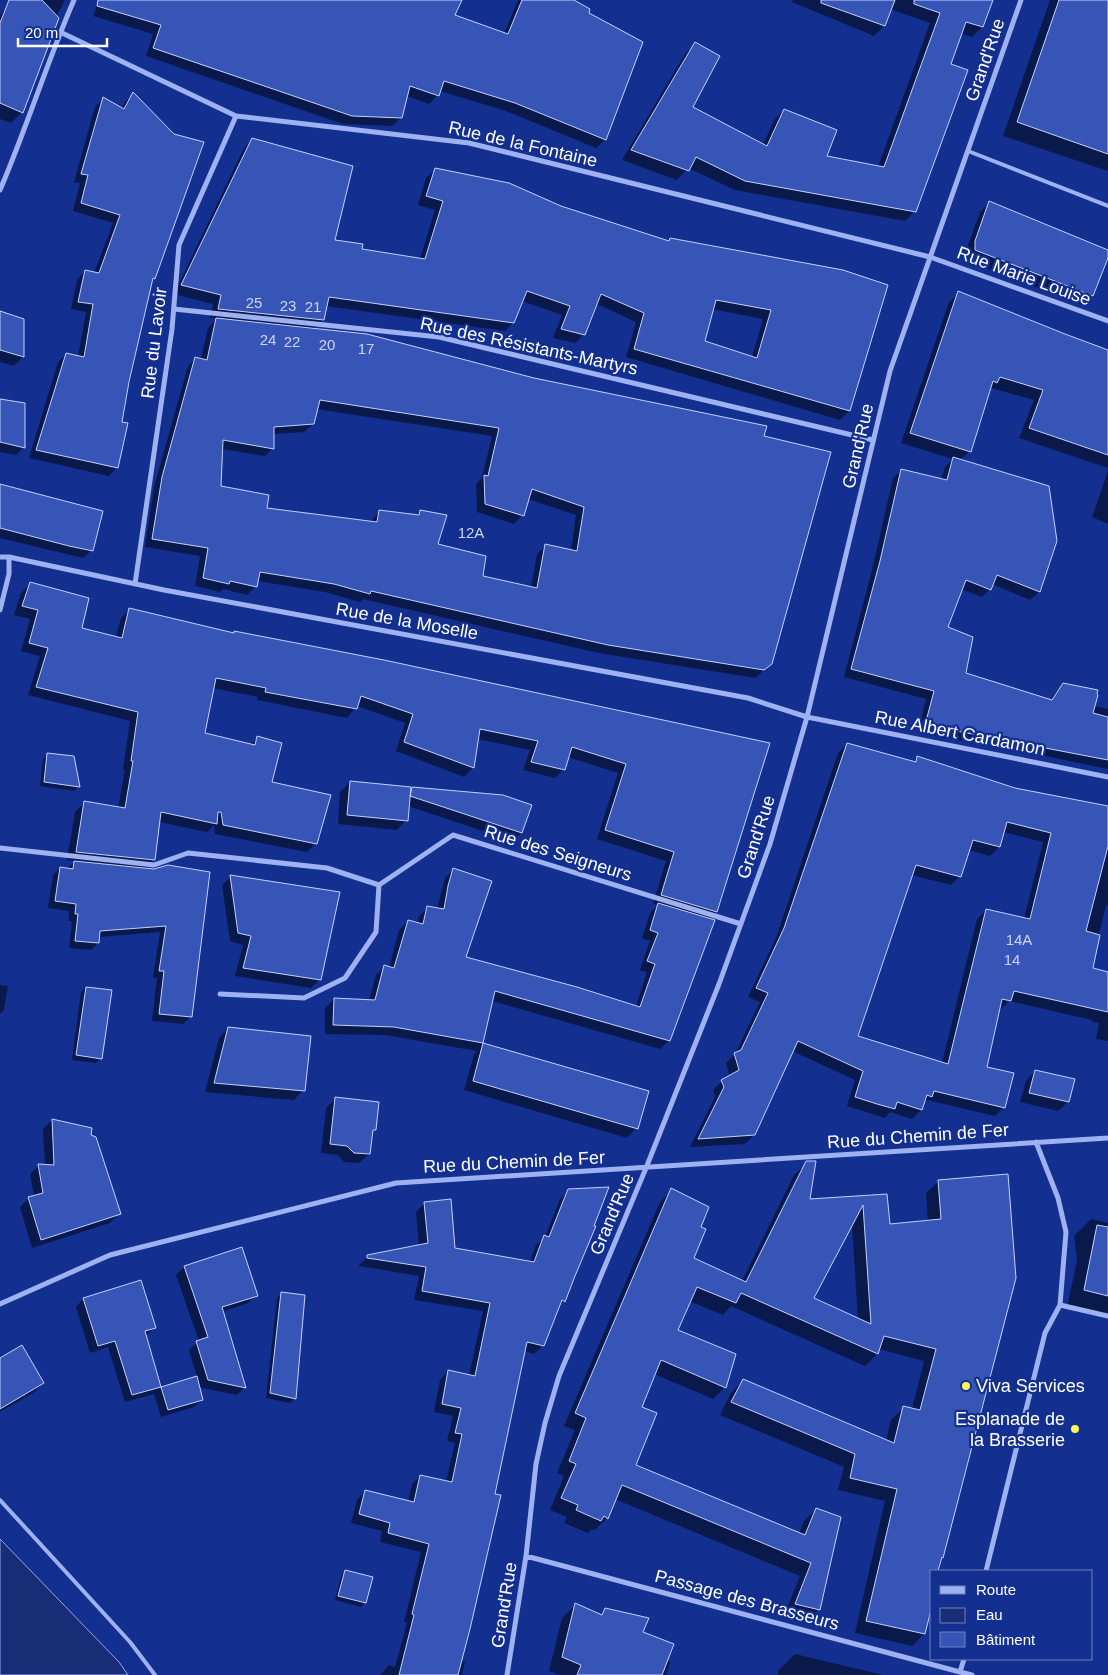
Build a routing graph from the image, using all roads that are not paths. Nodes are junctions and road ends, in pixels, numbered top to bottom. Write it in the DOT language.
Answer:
graph roads {
  1 [pos="74,0"];
  2 [pos="1021,0"];
  3 [pos="60,32"];
  4 [pos="236,116"];
  5 [pos="968,151"];
  6 [pos="0,190"];
  7 [pos="1108,206"];
  8 [pos="930,257"];
  9 [pos="174,309"];
  10 [pos="1108,321"];
  11 [pos="873,440"];
  12 [pos="9,556"];
  13 [pos="0,557"];
  14 [pos="134,584"];
  15 [pos="0,610"];
  16 [pos="808,717"];
  17 [pos="1108,777"];
  18 [pos="0,848"];
  19 [pos="379,885"];
  20 [pos="741,924"];
  21 [pos="220,994"];
  22 [pos="1108,1138"];
  23 [pos="1036,1142"];
  24 [pos="646,1168"];
  25 [pos="0,1304"];
  26 [pos="1060,1305"];
  27 [pos="1108,1316"];
  28 [pos="0,1500"];
  29 [pos="526,1556"];
  30 [pos="986,1570"];
  31 [pos="964,1660"];
  32 [pos="960,1672"];
  33 [pos="155,1675"];
  34 [pos="507,1675"];
  35 [pos="972,1675"];
  1 -- 3 [label="street"];
  2 -- 5 [label="street, Grand'Rue"];
  3 -- 4 [label="street, Rue de la Fontaine"];
  3 -- 6 [label="street"];
  4 -- 8 [label="street, Rue de la Fontaine"];
  4 -- 9 [label="street, Rue du Lavoir"];
  5 -- 7 [label="lane"];
  5 -- 8 [label="street, Grand'Rue"];
  8 -- 10 [label="street, Rue Marie Louise"];
  8 -- 11 [label="street, Grand'Rue"];
  9 -- 11 [label="street, Rue des Résistants-Martyrs"];
  9 -- 14 [label="street, Rue du Lavoir"];
  11 -- 16 [label="street, Grand'Rue"];
  12 -- 13 [label="street, Rue de la Moselle"];
  12 -- 14 [label="street, Rue de la Moselle"];
  12 -- 15 [label="street"];
  14 -- 16 [label="street, Rue de la Moselle"];
  16 -- 17 [label="street, Rue Albert Cardamon"];
  16 -- 20 [label="street, Grand'Rue"];
  18 -- 19 [label="street"];
  19 -- 20 [label="street, Rue des Seigneurs"];
  19 -- 21 [label="street"];
  20 -- 24 [label="street, Grand'Rue"];
  22 -- 23 [label="street, Rue du Chemin de Fer"];
  23 -- 24 [label="street, Rue du Chemin de Fer"];
  23 -- 26 [label="street"];
  24 -- 25 [label="street, Rue du Chemin de Fer"];
  24 -- 29 [label="street, Grand'Rue"];
  26 -- 27 [label="street"];
  26 -- 30 [label="street"];
  28 -- 33 [label="lane"];
  29 -- 32 [label="street, Passage des Brasseurs"];
  29 -- 34 [label="street, Grand'Rue"];
  31 -- 32 [label="street"];
  32 -- 35 [label="street"];
}
